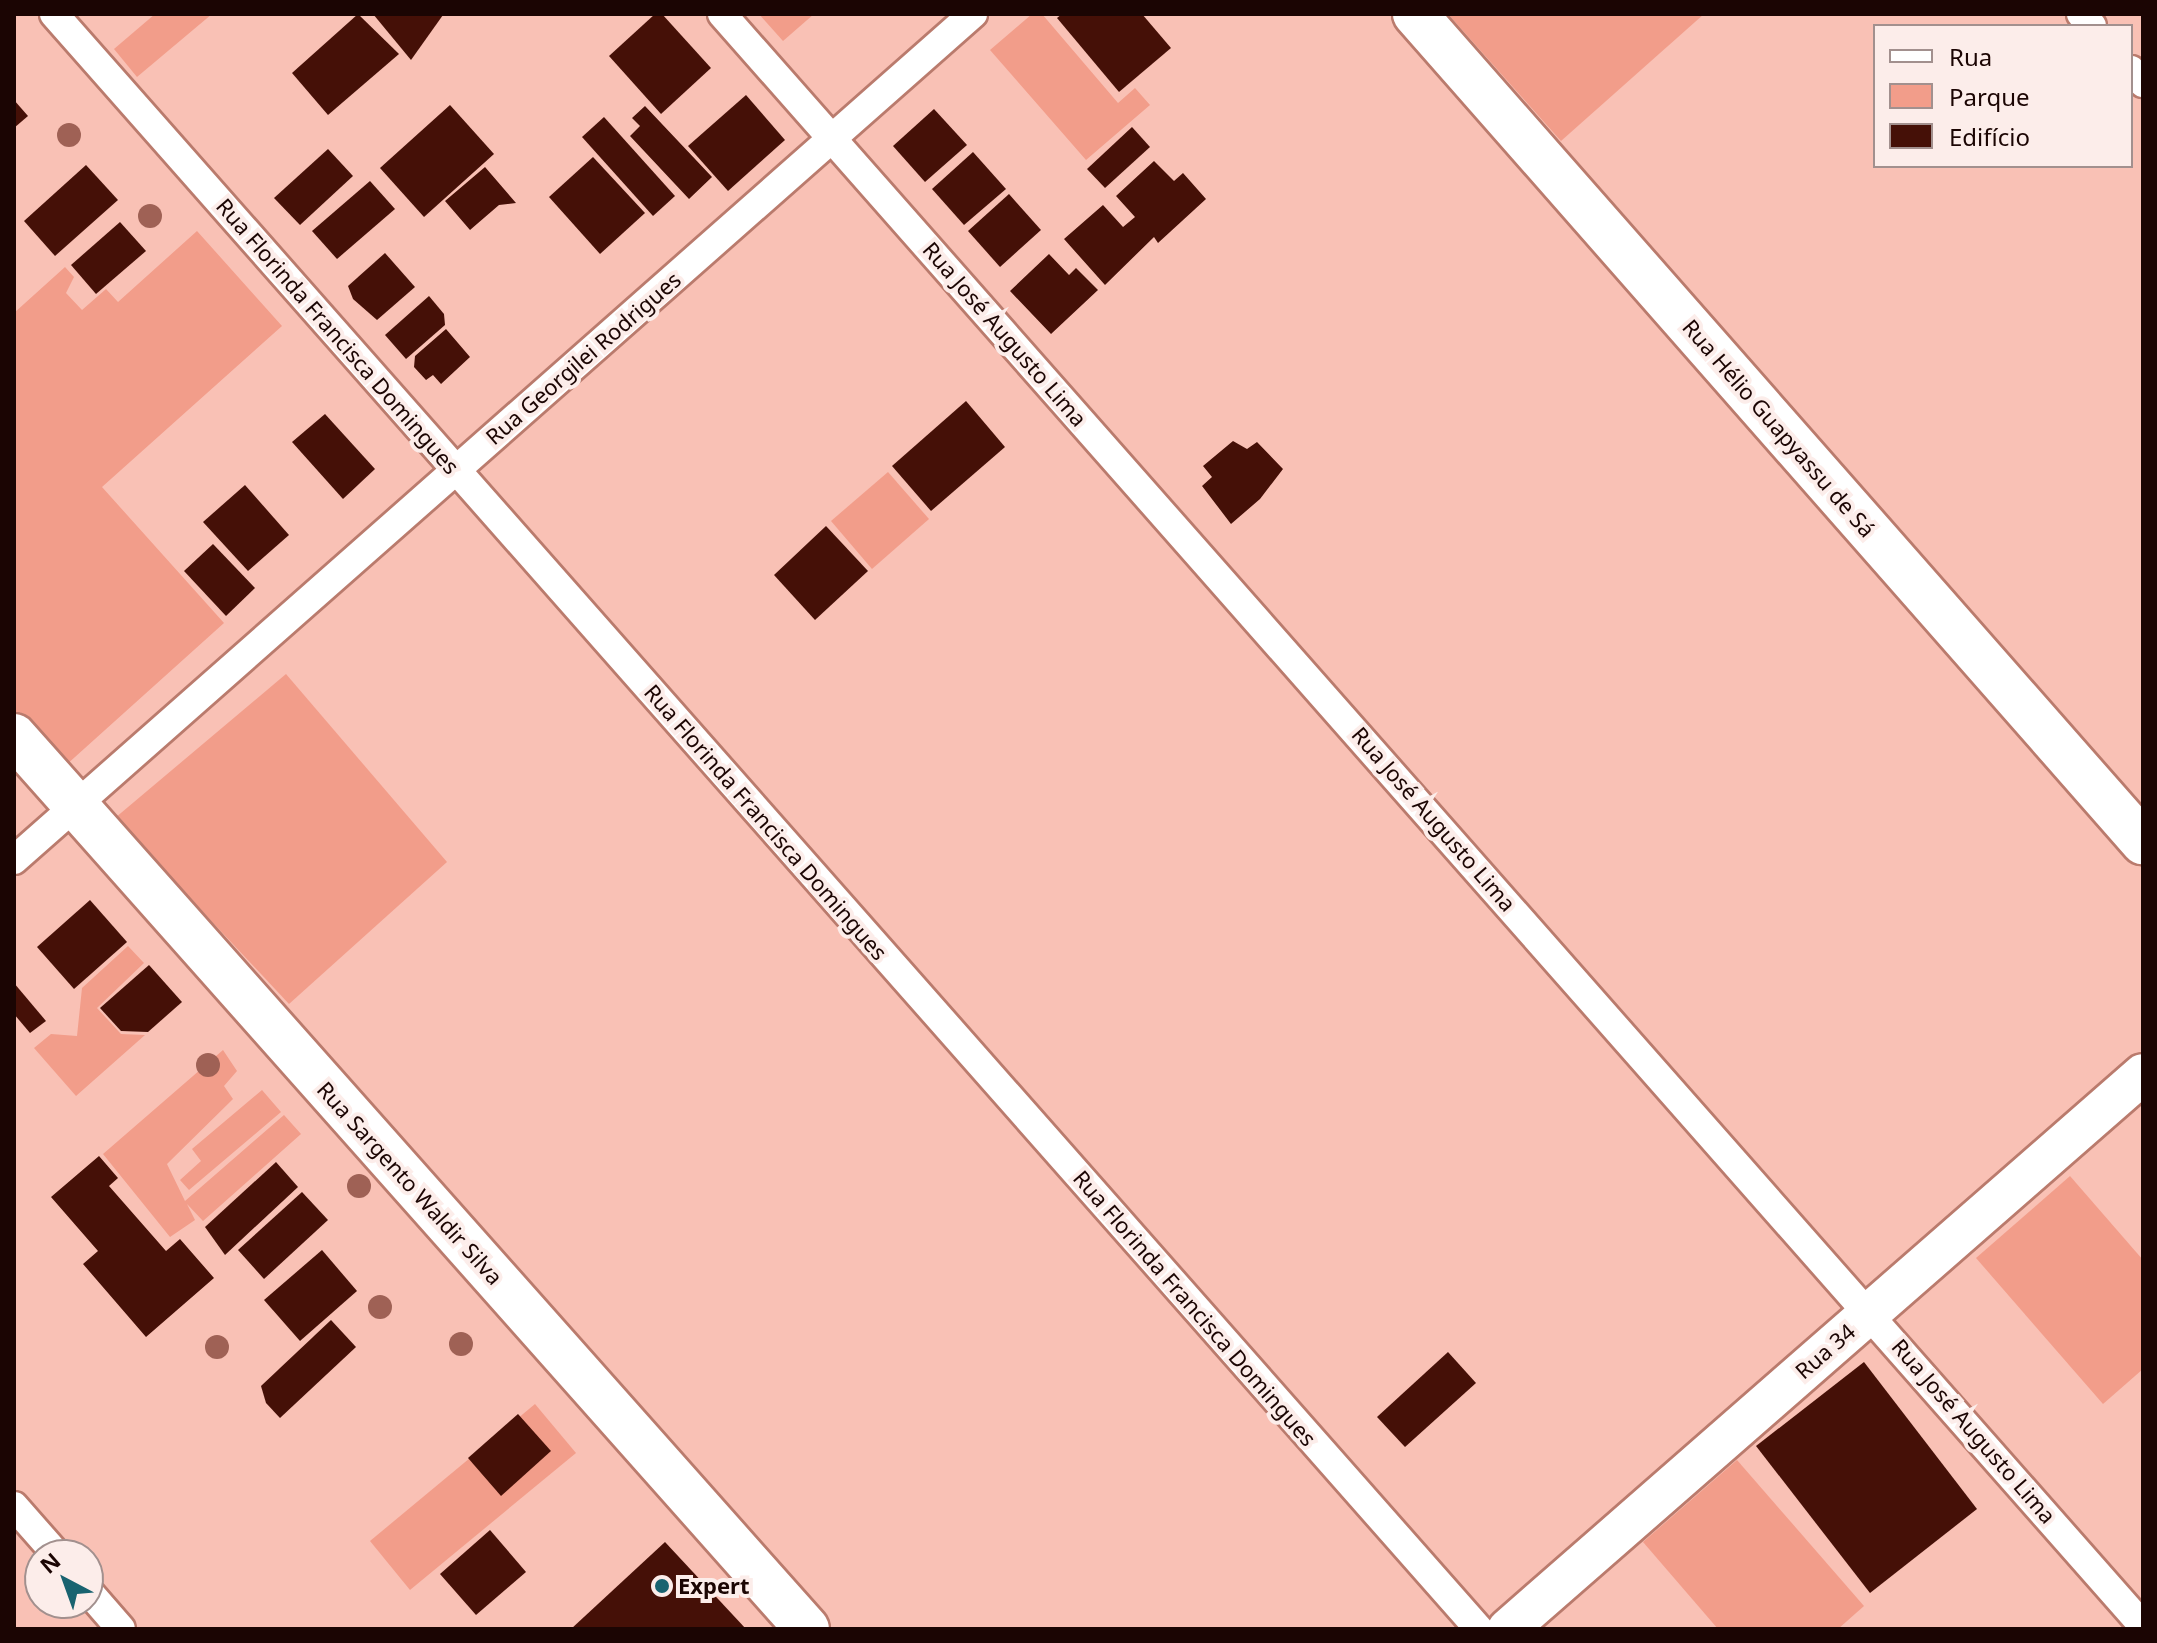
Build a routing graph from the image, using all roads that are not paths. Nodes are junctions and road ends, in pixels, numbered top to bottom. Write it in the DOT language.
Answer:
graph roads {
  1 [pos="54,14"];
  2 [pos="722,14"];
  3 [pos="973,14"];
  4 [pos="1415,14"];
  5 [pos="832,138"];
  6 [pos="457,469"];
  7 [pos="14,736"];
  8 [pos="76,805"];
  9 [pos="2143,842"];
  10 [pos="14,860"];
  11 [pos="2143,1074"];
  12 [pos="1870,1312"];
  13 [pos="14,1506"];
  14 [pos="43,1539"];
  15 [pos="104,1609"];
  16 [pos="2143,1626"];
  17 [pos="121,1629"];
  18 [pos="807,1629"];
  19 [pos="1479,1629"];
  20 [pos="1508,1629"];
  1 -- 6 [label="street, Rua Florinda Francisca Domingues"];
  2 -- 5 [label="street, Rua José Augusto Lima"];
  3 -- 5 [label="street, Rua Georgilei Rodrigues"];
  4 -- 9 [label="main road, Rua Hélio Guapyassu de Sá"];
  5 -- 6 [label="street, Rua Georgilei Rodrigues"];
  5 -- 12 [label="street, Rua José Augusto Lima"];
  6 -- 8 [label="street, Rua Georgilei Rodrigues"];
  6 -- 19 [label="street, Rua Florinda Francisca Domingues"];
  7 -- 8 [label="main road, Rua Sargento Waldir Silva"];
  8 -- 10 [label="street, Rua Georgilei Rodrigues"];
  8 -- 18 [label="main road, Rua Sargento Waldir Silva"];
  11 -- 12 [label="street, Rua 34"];
  12 -- 16 [label="street, Rua José Augusto Lima"];
  12 -- 20 [label="street, Rua 34"];
  13 -- 14 [label="street"];
  15 -- 17 [label="street"];
}
